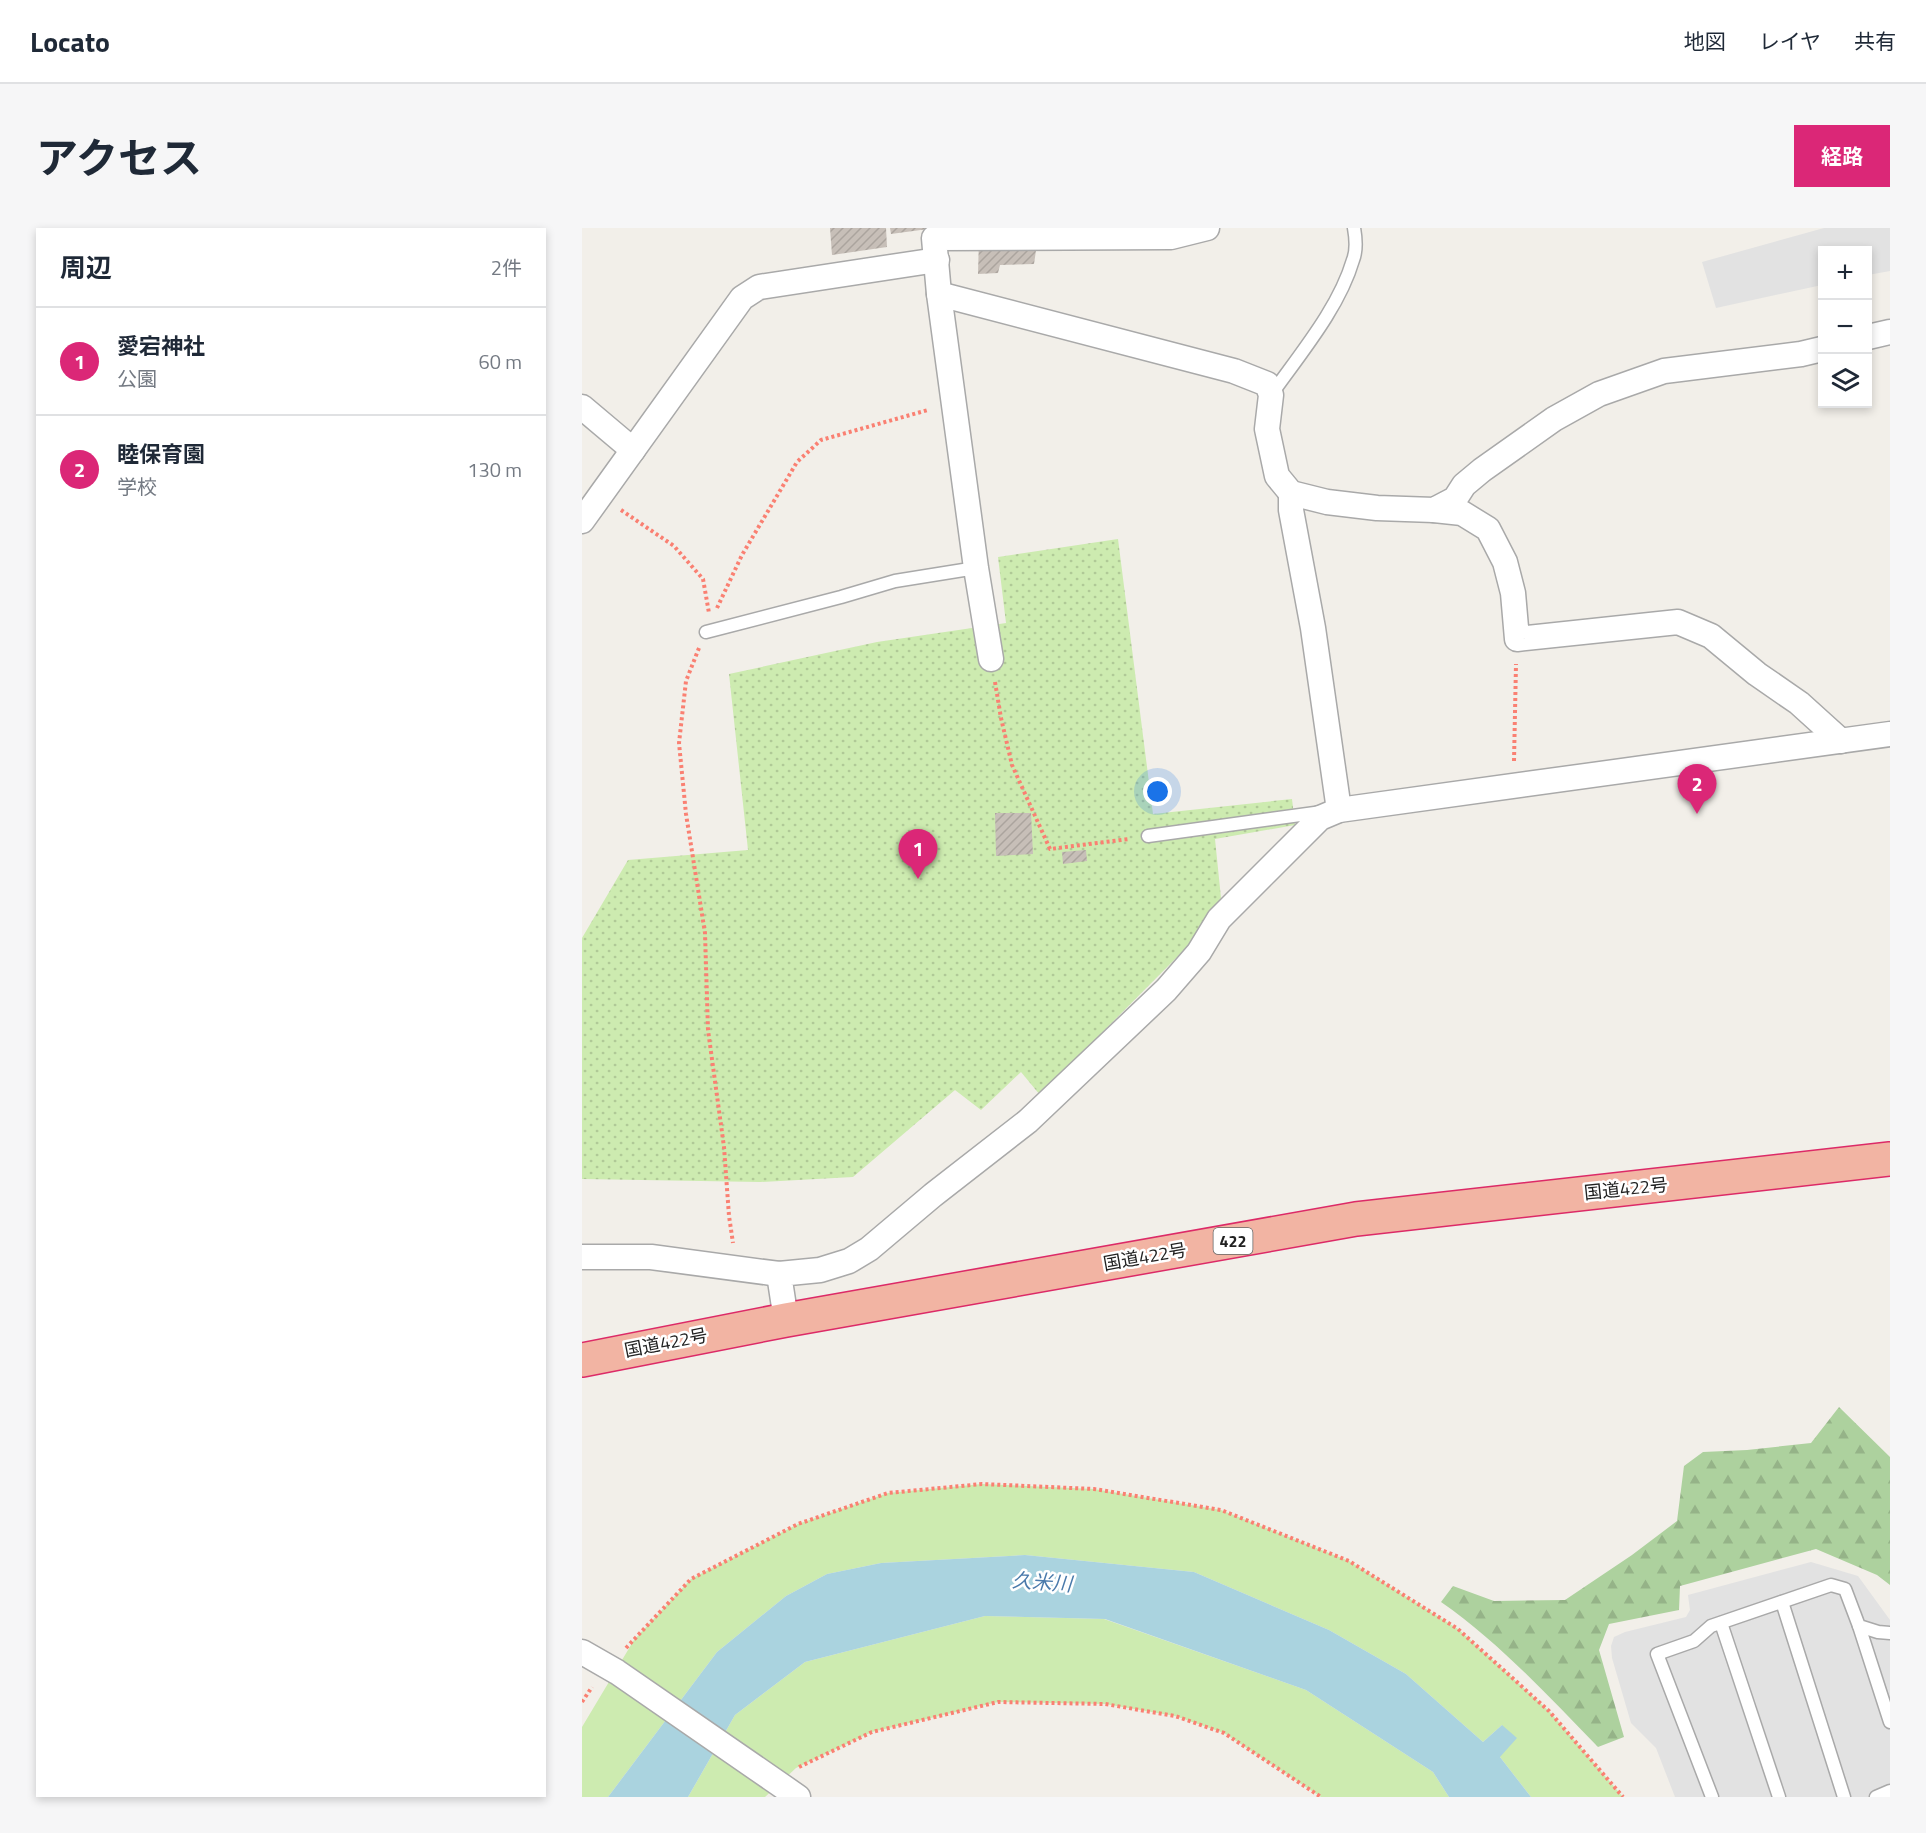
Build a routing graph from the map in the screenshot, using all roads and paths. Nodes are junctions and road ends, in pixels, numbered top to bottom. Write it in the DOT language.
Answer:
graph roads {
  1 [pos="1207,228"];
  2 [pos="1354,228"];
  3 [pos="935,242"];
  4 [pos="939,294"];
  5 [pos="1890,332"];
  6 [pos="1872,336"];
  7 [pos="1818,350"];
  8 [pos="1271,395"];
  9 [pos="954,403"];
  10 [pos="582,407"];
  11 [pos="633,450"];
  12 [pos="1291,493"];
  13 [pos="599,496"];
  14 [pos="1434,510"];
  15 [pos="582,521"];
  16 [pos="976,568"];
  17 [pos="706,632"];
  18 [pos="1517,639"];
  19 [pos="991,659"];
  20 [pos="1890,734"];
  21 [pos="1841,741"];
  22 [pos="1514,787"];
  23 [pos="1339,810"];
  24 [pos="1148,836"];
  25 [pos="1890,1159"];
  26 [pos="729,1216"];
  27 [pos="582,1257"];
  28 [pos="779,1274"];
  29 [pos="786,1320"];
  30 [pos="582,1360"];
  31 [pos="1782,1602"];
  32 [pos="1721,1623"];
  33 [pos="1859,1626"];
  34 [pos="1890,1633"];
  35 [pos="634,1641"];
  36 [pos="582,1652"];
  37 [pos="1890,1722"];
  38 [pos="780,1783"];
  39 [pos="1890,1791"];
  40 [pos="1321,1797"];
  41 [pos="1623,1797"];
  42 [pos="1712,1797"];
  43 [pos="1779,1797"];
  44 [pos="1844,1797"];
  45 [pos="1876,1797"];
  1 -- 3 [label="street"];
  2 -- 8 [label="lane"];
  3 -- 4 [label="street"];
  3 -- 11 [label="street"];
  4 -- 8 [label="street"];
  4 -- 9 [label="street"];
  5 -- 6 [label="street"];
  7 -- 14 [label="street"];
  8 -- 12 [label="street"];
  9 -- 16 [label="street"];
  9 -- 17 [label="path"];
  10 -- 11 [label="street"];
  11 -- 13 [label="street"];
  12 -- 14 [label="street"];
  12 -- 23 [label="street"];
  13 -- 15 [label="street"];
  13 -- 17 [label="path"];
  14 -- 18 [label="street"];
  16 -- 17 [label="lane"];
  16 -- 19 [label="street"];
  17 -- 26 [label="path"];
  18 -- 21 [label="street"];
  18 -- 22 [label="path"];
  19 -- 24 [label="path"];
  20 -- 21 [label="street"];
  21 -- 22 [label="street"];
  22 -- 23 [label="street"];
  23 -- 24 [label="lane"];
  23 -- 28 [label="street"];
  25 -- 29 [label="highway, 国道422号 / 422"];
  27 -- 28 [label="street"];
  28 -- 29 [label="street"];
  29 -- 30 [label="highway, 国道422号 / 422"];
  31 -- 32 [label="lane"];
  31 -- 33 [label="lane"];
  31 -- 44 [label="lane"];
  32 -- 42 [label="lane"];
  32 -- 43 [label="lane"];
  33 -- 34 [label="lane"];
  33 -- 37 [label="lane"];
  35 -- 41 [label="path"];
  36 -- 38 [label="street"];
  38 -- 40 [label="path"];
  39 -- 45 [label="lane"];
}
